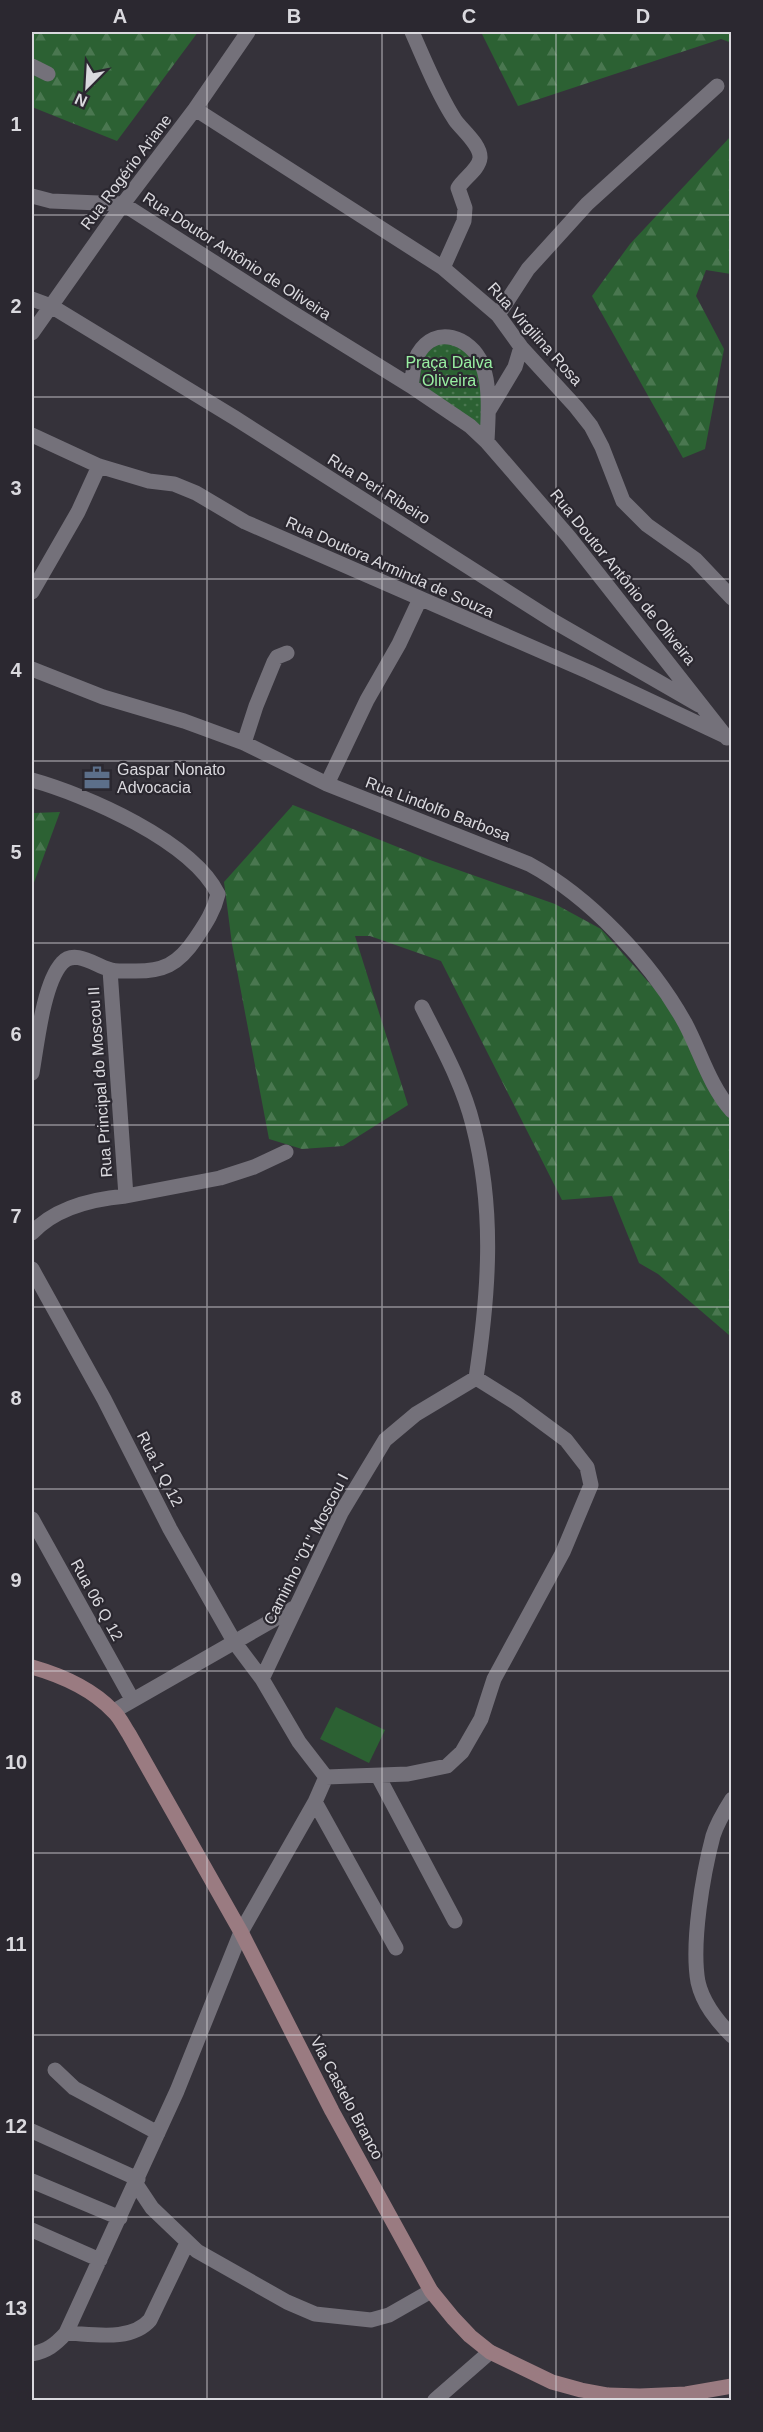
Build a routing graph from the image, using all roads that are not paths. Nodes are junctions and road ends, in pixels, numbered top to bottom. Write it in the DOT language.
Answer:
graph roads {
  1 [pos="248,32"];
  2 [pos="412,32"];
  3 [pos="32,66"];
  4 [pos="48,74"];
  5 [pos="717,86"];
  6 [pos="195,109"];
  7 [pos="32,196"];
  8 [pos="123,204"];
  9 [pos="444,268"];
  10 [pos="32,299"];
  11 [pos="51,306"];
  12 [pos="498,315"];
  13 [pos="32,333"];
  14 [pos="521,347"];
  15 [pos="411,386"];
  16 [pos="488,412"];
  17 [pos="32,435"];
  18 [pos="488,442"];
  19 [pos="99,466"];
  20 [pos="32,592"];
  21 [pos="732,598"];
  22 [pos="420,599"];
  23 [pos="287,653"];
  24 [pos="32,669"];
  25 [pos="706,710"];
  26 [pos="729,740"];
  27 [pos="244,743"];
  28 [pos="32,780"];
  29 [pos="327,784"];
  30 [pos="110,970"];
  31 [pos="422,1007"];
  32 [pos="32,1073"];
  33 [pos="732,1111"];
  34 [pos="286,1152"];
  35 [pos="126,1196"];
  36 [pos="32,1233"];
  37 [pos="32,1270"];
  38 [pos="476,1378"];
  39 [pos="32,1519"];
  40 [pos="294,1608"];
  41 [pos="235,1643"];
  42 [pos="32,1667"];
  43 [pos="262,1679"];
  44 [pos="132,1699"];
  45 [pos="114,1711"];
  46 [pos="378,1776"];
  47 [pos="326,1777"];
  48 [pos="732,1798"];
  49 [pos="315,1802"];
  50 [pos="455,1921"];
  51 [pos="241,1932"];
  52 [pos="396,1948"];
  53 [pos="732,2036"];
  54 [pos="55,2070"];
  55 [pos="32,2131"];
  56 [pos="158,2133"];
  57 [pos="32,2181"];
  58 [pos="137,2182"];
  59 [pos="120,2218"];
  60 [pos="32,2230"];
  61 [pos="187,2243"];
  62 [pos="100,2260"];
  63 [pos="431,2291"];
  64 [pos="66,2333"];
  65 [pos="490,2352"];
  66 [pos="32,2354"];
  67 [pos="732,2386"];
  68 [pos="610,2398"];
  69 [pos="435,2400"];
  1 -- 6 [label="street, Rua Rogério Ariane"];
  2 -- 9 [label="street"];
  3 -- 4 [label="street"];
  5 -- 12 [label="street"];
  6 -- 8 [label="street, Rua Rogério Ariane"];
  6 -- 9 [label="street, Rua Virgilina Rosa"];
  7 -- 8 [label="street, Rua Doutor Antônio de Oliveira"];
  8 -- 11 [label="street, Rua Rogério Ariane"];
  8 -- 15 [label="street, Rua Doutor Antônio de Oliveira"];
  9 -- 12 [label="street, Rua Virgilina Rosa"];
  10 -- 11 [label="street, Rua Peri Ribeiro"];
  11 -- 13 [label="street, Rua Rogério Ariane"];
  11 -- 25 [label="street, Rua Peri Ribeiro"];
  12 -- 14 [label="street, Rua Virgilina Rosa"];
  14 -- 16 [label="street"];
  14 -- 21 [label="street, Rua Virgilina Rosa"];
  15 -- 16 [label="street"];
  15 -- 18 [label="street, Rua Doutor Antônio de Oliveira"];
  16 -- 18 [label="street"];
  17 -- 19 [label="street, Rua Doutora Arminda de Souza"];
  18 -- 25 [label="street, Rua Doutor Antônio de Oliveira"];
  19 -- 20 [label="street"];
  19 -- 22 [label="street, Rua Doutora Arminda de Souza"];
  22 -- 26 [label="street, Rua Doutora Arminda de Souza"];
  22 -- 29 [label="street"];
  23 -- 27 [label="street"];
  24 -- 27 [label="street, Rua Lindolfo Barbosa"];
  25 -- 26 [label="street, Rua Doutor Antônio de Oliveira"];
  27 -- 29 [label="street, Rua Lindolfo Barbosa"];
  28 -- 30 [label="street"];
  29 -- 33 [label="street, Rua Lindolfo Barbosa"];
  30 -- 32 [label="street"];
  30 -- 35 [label="street, Rua Principal do Moscou II"];
  31 -- 38 [label="street"];
  34 -- 35 [label="street"];
  35 -- 36 [label="street, Rua Principal do Moscou II"];
  37 -- 41 [label="street, Rua 1 Q 12"];
  38 -- 40 [label="street, Caminho \"01\" Moscou I"];
  38 -- 46 [label="street"];
  39 -- 44 [label="street, Rua 06 Q 12"];
  40 -- 41 [label="street"];
  40 -- 43 [label="street, Caminho \"01\" Moscou I"];
  41 -- 43 [label="street, Rua 1 Q 12"];
  41 -- 44 [label="street"];
  42 -- 45 [label="main road, Via Castelo Branco"];
  43 -- 47 [label="street"];
  44 -- 45 [label="street"];
  45 -- 51 [label="main road, Via Castelo Branco"];
  46 -- 47 [label="street"];
  46 -- 50 [label="street"];
  47 -- 49 [label="street"];
  48 -- 53 [label="street"];
  49 -- 51 [label="street"];
  49 -- 52 [label="street"];
  51 -- 56 [label="street"];
  51 -- 63 [label="main road, Via Castelo Branco"];
  54 -- 56 [label="street"];
  55 -- 58 [label="street"];
  56 -- 58 [label="street"];
  57 -- 59 [label="street"];
  58 -- 59 [label="street"];
  58 -- 61 [label="street"];
  59 -- 62 [label="street"];
  60 -- 62 [label="street"];
  61 -- 63 [label="street"];
  61 -- 64 [label="street"];
  62 -- 64 [label="street"];
  63 -- 65 [label="main road, Via Castelo Branco"];
  64 -- 66 [label="street"];
  65 -- 68 [label="main road, Via Castelo Branco"];
  65 -- 69 [label="street"];
  67 -- 68 [label="main road, Via Castelo Branco"];
}
